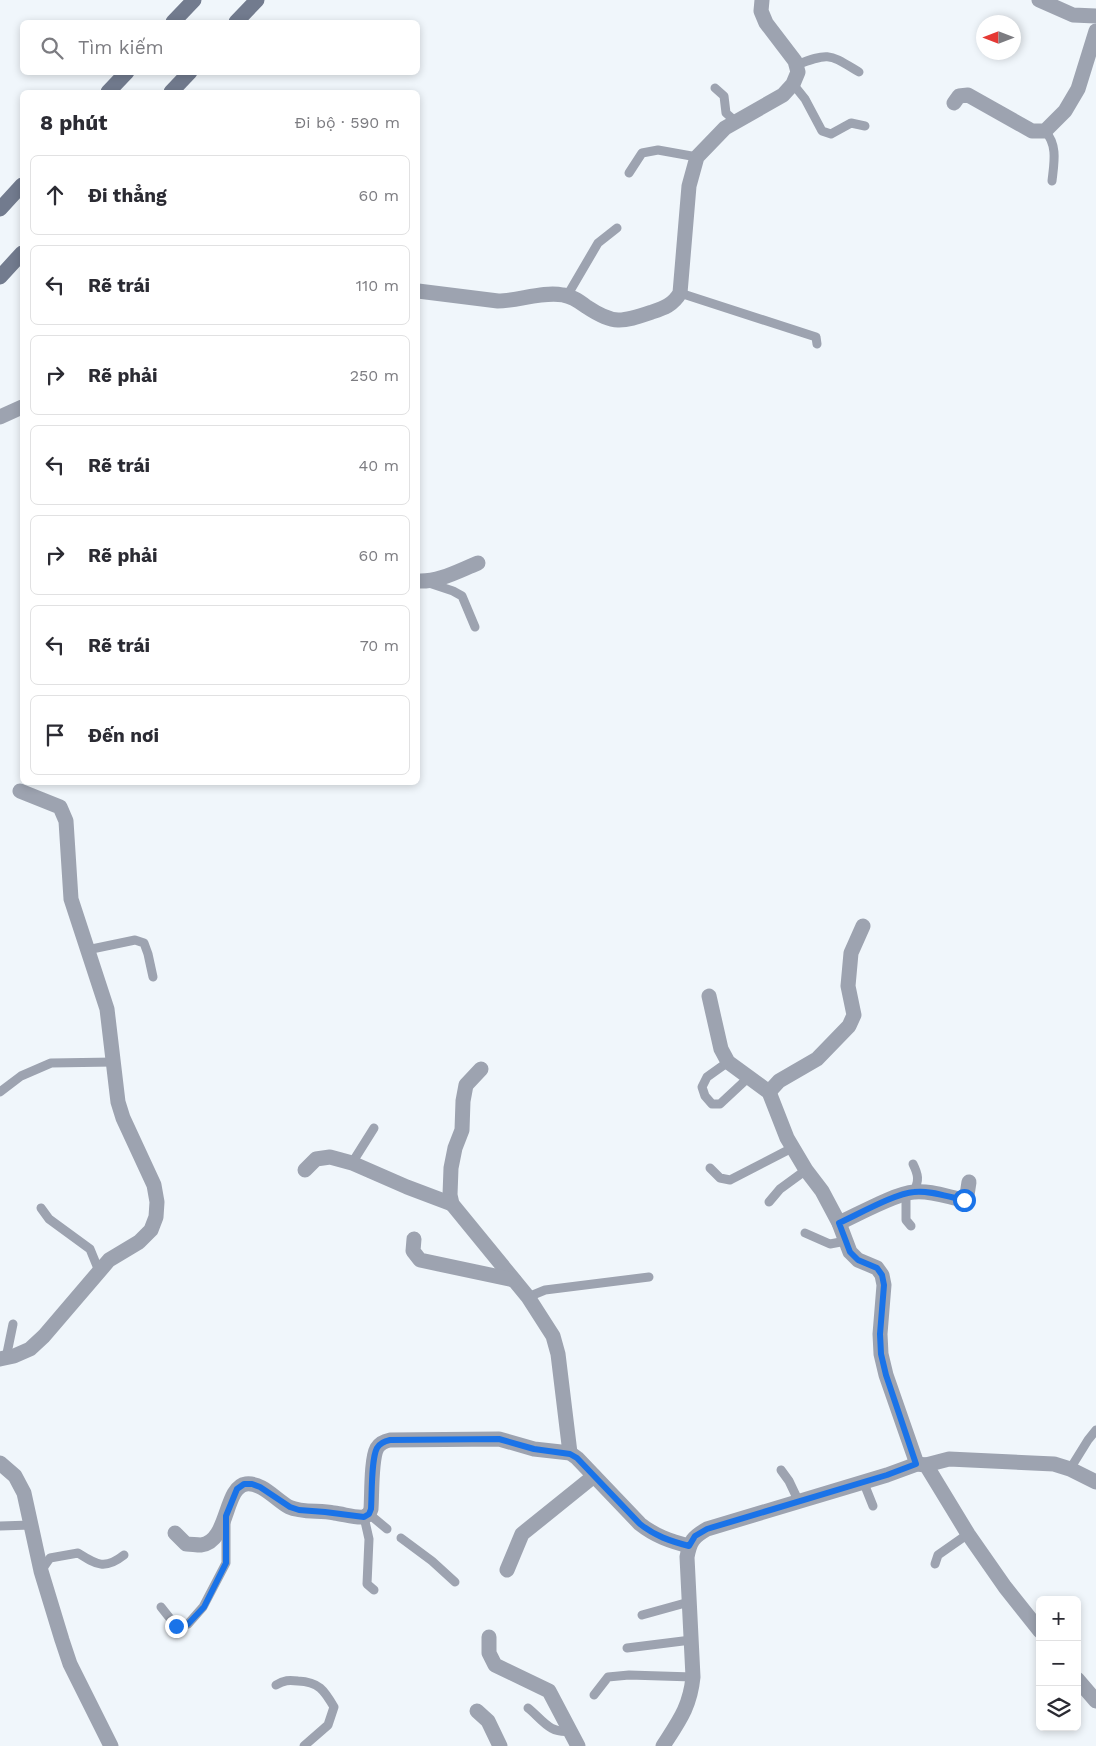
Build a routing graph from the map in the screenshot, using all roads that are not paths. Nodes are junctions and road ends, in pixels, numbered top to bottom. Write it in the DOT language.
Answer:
graph roads {
  1 [pos="194,0"];
  2 [pos="257,0"];
  3 [pos="762,0"];
  4 [pos="1039,0"];
  5 [pos="1096,16"];
  6 [pos="175,20"];
  7 [pos="238,20"];
  8 [pos="1096,32"];
  9 [pos="796,65"];
  10 [pos="860,72"];
  11 [pos="124,75"];
  12 [pos="187,75"];
  13 [pos="793,84"];
  14 [pos="715,88"];
  15 [pos="110,90"];
  16 [pos="173,90"];
  17 [pos="954,103"];
  18 [pos="735,121"];
  19 [pos="865,126"];
  20 [pos="1045,131"];
  21 [pos="696,157"];
  22 [pos="629,173"];
  23 [pos="1052,181"];
  24 [pos="20,187"];
  25 [pos="0,209"];
  26 [pos="617,228"];
  27 [pos="20,255"];
  28 [pos="0,277"];
  29 [pos="420,291"];
  30 [pos="680,293"];
  31 [pos="567,296"];
  32 [pos="817,344"];
  33 [pos="20,407"];
  34 [pos="0,417"];
  35 [pos="478,563"];
  36 [pos="422,582"];
  37 [pos="474,627"];
  38 [pos="20,792"];
  39 [pos="862,926"];
  40 [pos="87,950"];
  41 [pos="153,978"];
  42 [pos="709,996"];
  43 [pos="114,1062"];
  44 [pos="728,1062"];
  45 [pos="481,1069"];
  46 [pos="749,1077"];
  47 [pos="0,1092"];
  48 [pos="769,1092"];
  49 [pos="374,1128"];
  50 [pos="792,1148"];
  51 [pos="352,1164"];
  52 [pos="913,1164"];
  53 [pos="710,1168"];
  54 [pos="306,1170"];
  55 [pos="806,1170"];
  56 [pos="970,1182"];
  57 [pos="910,1192"];
  58 [pos="768,1202"];
  59 [pos="452,1204"];
  60 [pos="41,1208"];
  61 [pos="839,1223"];
  62 [pos="911,1226"];
  63 [pos="805,1233"];
  64 [pos="414,1239"];
  65 [pos="846,1241"];
  66 [pos="99,1271"];
  67 [pos="649,1277"];
  68 [pos="514,1280"];
  69 [pos="528,1297"];
  70 [pos="12,1324"];
  71 [pos="3,1358"];
  72 [pos="1096,1430"];
  73 [pos="570,1454"];
  74 [pos="0,1463"];
  75 [pos="921,1464"];
  76 [pos="1070,1469"];
  77 [pos="781,1470"];
  78 [pos="594,1476"];
  79 [pos="863,1481"];
  80 [pos="1096,1482"];
  81 [pos="798,1500"];
  82 [pos="873,1506"];
  83 [pos="226,1516"];
  84 [pos="367,1516"];
  85 [pos="31,1525"];
  86 [pos="0,1526"];
  87 [pos="387,1529"];
  88 [pos="175,1533"];
  89 [pos="968,1534"];
  90 [pos="400,1538"];
  91 [pos="689,1546"];
  92 [pos="124,1555"];
  93 [pos="935,1564"];
  94 [pos="507,1570"];
  95 [pos="41,1571"];
  96 [pos="454,1582"];
  97 [pos="374,1590"];
  98 [pos="689,1602"];
  99 [pos="161,1607"];
  100 [pos="642,1615"];
  101 [pos="1036,1626"];
  102 [pos="489,1637"];
  103 [pos="691,1640"];
  104 [pos="627,1648"];
  105 [pos="693,1677"];
  106 [pos="1081,1684"];
  107 [pos="276,1685"];
  108 [pos="594,1695"];
  109 [pos="1096,1701"];
  110 [pos="528,1708"];
  111 [pos="477,1711"];
  112 [pos="571,1731"];
  113 [pos="111,1746"];
  114 [pos="304,1746"];
  115 [pos="500,1746"];
  116 [pos="578,1746"];
  117 [pos="663,1746"];
  1 -- 6 [label="main road"];
  2 -- 7 [label="main road"];
  3 -- 9 [label="street"];
  4 -- 5 [label="street"];
  8 -- 20 [label="street"];
  9 -- 10 [label="lane"];
  9 -- 13 [label="street"];
  11 -- 15 [label="main road"];
  12 -- 16 [label="main road"];
  13 -- 18 [label="street"];
  13 -- 19 [label="lane"];
  14 -- 18 [label="lane"];
  17 -- 20 [label="street"];
  18 -- 21 [label="street"];
  20 -- 23 [label="lane"];
  21 -- 22 [label="lane"];
  21 -- 30 [label="street"];
  24 -- 25 [label="main road"];
  26 -- 31 [label="lane"];
  27 -- 28 [label="main road"];
  29 -- 31 [label="street"];
  30 -- 31 [label="street"];
  30 -- 32 [label="lane"];
  33 -- 34 [label="street"];
  35 -- 36 [label="street"];
  36 -- 37 [label="lane"];
  38 -- 40 [label="street"];
  39 -- 48 [label="street"];
  40 -- 41 [label="lane"];
  40 -- 43 [label="street"];
  42 -- 44 [label="street"];
  43 -- 47 [label="lane"];
  43 -- 66 [label="street"];
  44 -- 46 [label="street"];
  44 -- 46 [label="lane"];
  45 -- 59 [label="street"];
  46 -- 48 [label="street"];
  48 -- 50 [label="street"];
  49 -- 51 [label="lane"];
  50 -- 53 [label="lane"];
  50 -- 55 [label="street"];
  51 -- 54 [label="street"];
  51 -- 59 [label="street"];
  52 -- 57 [label="lane"];
  55 -- 58 [label="lane"];
  55 -- 61 [label="street"];
  56 -- 57 [label="street"];
  57 -- 61 [label="street"];
  57 -- 62 [label="lane"];
  59 -- 68 [label="street"];
  60 -- 66 [label="lane"];
  61 -- 65 [label="street"];
  63 -- 65 [label="lane"];
  64 -- 68 [label="street"];
  65 -- 75 [label="street"];
  66 -- 71 [label="street"];
  67 -- 69 [label="lane"];
  68 -- 69 [label="street"];
  69 -- 73 [label="street"];
  70 -- 71 [label="lane"];
  72 -- 76 [label="lane"];
  73 -- 78 [label="street"];
  73 -- 84 [label="street"];
  74 -- 85 [label="street"];
  75 -- 76 [label="street"];
  75 -- 79 [label="street"];
  75 -- 89 [label="street"];
  76 -- 80 [label="street"];
  77 -- 81 [label="lane"];
  78 -- 91 [label="street"];
  78 -- 94 [label="street"];
  79 -- 81 [label="street"];
  79 -- 82 [label="lane"];
  81 -- 91 [label="street"];
  83 -- 84 [label="street"];
  83 -- 88 [label="street"];
  83 -- 99 [label="lane"];
  84 -- 87 [label="lane"];
  84 -- 97 [label="lane"];
  85 -- 86 [label="lane"];
  85 -- 95 [label="street"];
  89 -- 93 [label="lane"];
  89 -- 101 [label="street"];
  90 -- 96 [label="lane"];
  91 -- 98 [label="street"];
  92 -- 95 [label="lane"];
  95 -- 113 [label="street"];
  98 -- 100 [label="lane"];
  98 -- 103 [label="street"];
  102 -- 112 [label="street"];
  103 -- 104 [label="lane"];
  103 -- 105 [label="street"];
  105 -- 108 [label="lane"];
  105 -- 117 [label="street"];
  106 -- 109 [label="street"];
  107 -- 114 [label="lane"];
  110 -- 112 [label="lane"];
  111 -- 115 [label="street"];
  112 -- 116 [label="street"];
}
